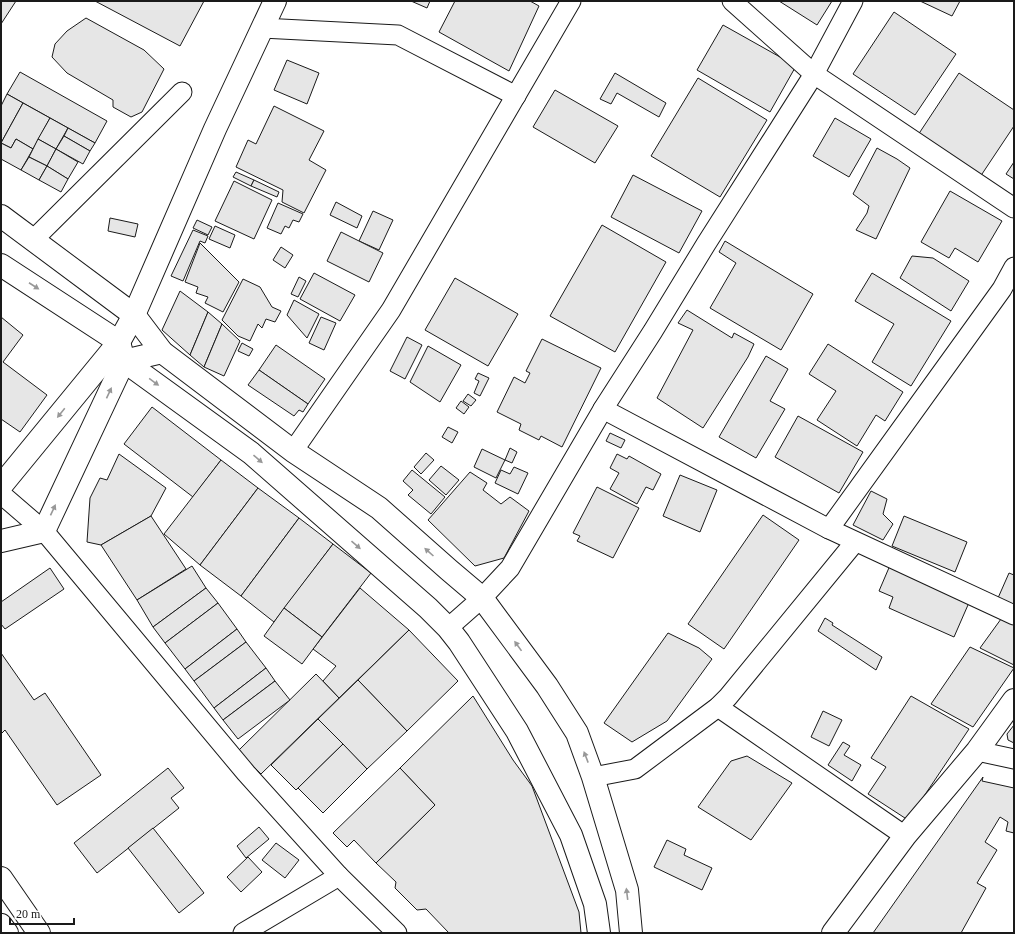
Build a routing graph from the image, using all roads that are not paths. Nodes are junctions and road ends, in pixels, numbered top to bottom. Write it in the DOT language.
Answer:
graph roads {
  1 [pos="275,1"];
  2 [pos="571,1"];
  3 [pos="732,1"];
  4 [pos="852,1"];
  5 [pos="262,28"];
  6 [pos="814,74"];
  7 [pos="182,92"];
  8 [pos="516,96"];
  9 [pos="1014,208"];
  10 [pos="1,216"];
  11 [pos="33,240"];
  12 [pos="1,265"];
  13 [pos="1012,273"];
  14 [pos="134,315"];
  15 [pos="122,351"];
  16 [pos="162,352"];
  17 [pos="603,409"];
  18 [pos="293,451"];
  19 [pos="1,486"];
  20 [pos="1,494"];
  21 [pos="829,529"];
  22 [pos="44,531"];
  23 [pos="1,541"];
  24 [pos="855,542"];
  25 [pos="482,598"];
  26 [pos="1014,615"];
  27 [pos="448,628"];
  28 [pos="1014,700"];
  29 [pos="718,707"];
  30 [pos="977,751"];
  31 [pos="1014,759"];
  32 [pos="594,776"];
  33 [pos="905,836"];
  34 [pos="339,876"];
  35 [pos="1,878"];
  36 [pos="1,925"];
  37 [pos="7,933"];
  38 [pos="39,933"];
  39 [pos="243,933"];
  40 [pos="397,933"];
  41 [pos="599,933"];
  42 [pos="631,933"];
  43 [pos="833,933"];
  1 -- 5 [label="main road"];
  2 -- 8 [label="street"];
  3 -- 6 [label="street"];
  4 -- 6 [label="street"];
  5 -- 8 [label="street"];
  5 -- 14 [label="main road"];
  6 -- 9 [label="street"];
  6 -- 17 [label="street"];
  7 -- 11 [label="street"];
  8 -- 18 [label="street"];
  10 -- 11 [label="main road"];
  11 -- 14 [label="main road"];
  12 -- 15 [label="main road, one-way"];
  13 -- 21 [label="street"];
  14 -- 15 [label="main road"];
  14 -- 16 [label="main road"];
  15 -- 16 [label="main road"];
  15 -- 19 [label="main road, one-way"];
  22 -- 15 [label="main road, one-way"];
  15 -- 27 [label="main road, one-way"];
  16 -- 18 [label="main road"];
  17 -- 21 [label="street"];
  17 -- 25 [label="street"];
  25 -- 18 [label="main road, one-way"];
  20 -- 22 [label="street"];
  21 -- 24 [label="street"];
  22 -- 23 [label="main road"];
  22 -- 34 [label="street"];
  24 -- 26 [label="street"];
  24 -- 29 [label="street"];
  25 -- 27 [label="street"];
  32 -- 25 [label="main road, one-way"];
  27 -- 41 [label="main road"];
  28 -- 30 [label="main road"];
  29 -- 32 [label="street"];
  29 -- 33 [label="street"];
  30 -- 31 [label="street"];
  30 -- 33 [label="main road"];
  42 -- 32 [label="main road, one-way"];
  33 -- 43 [label="main road"];
  34 -- 39 [label="street"];
  34 -- 40 [label="street"];
  35 -- 38 [label="main road"];
  36 -- 37 [label="main road"];
}
